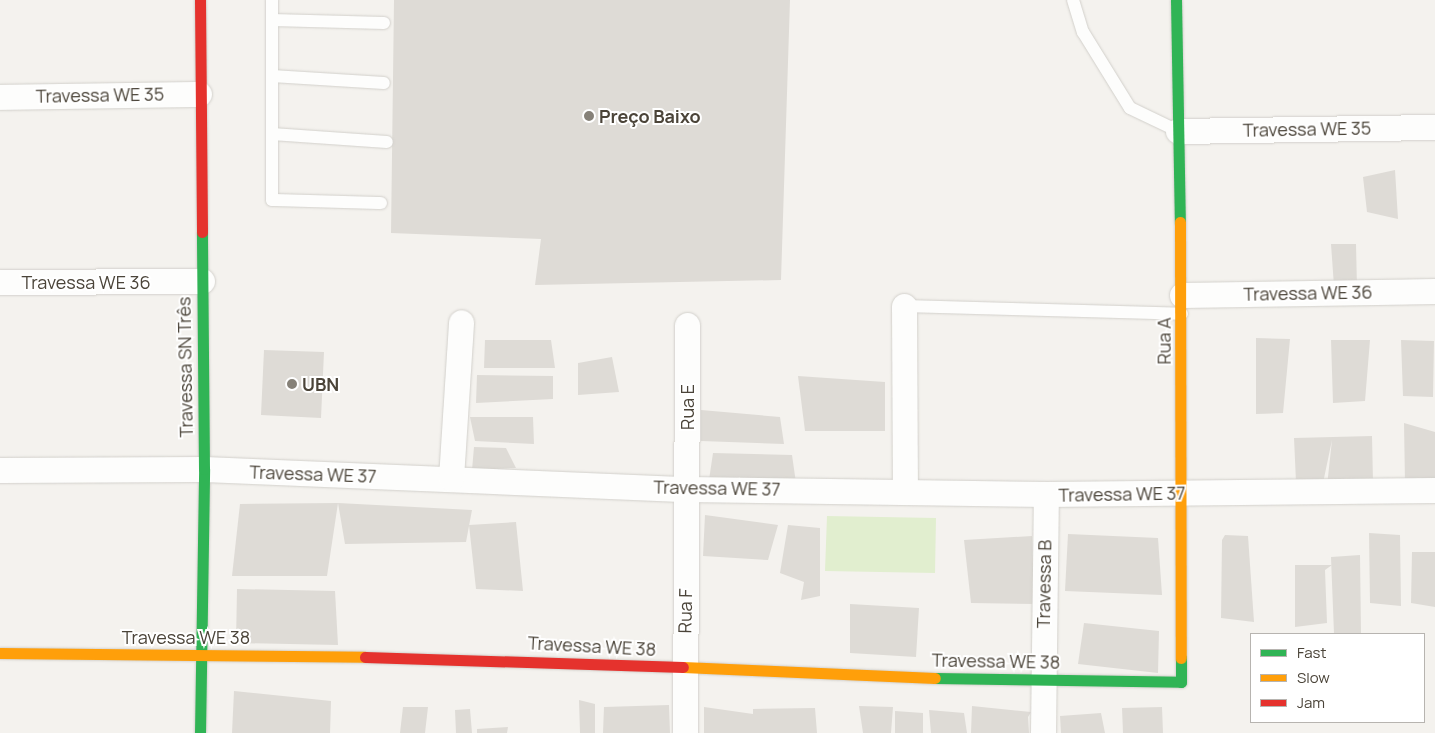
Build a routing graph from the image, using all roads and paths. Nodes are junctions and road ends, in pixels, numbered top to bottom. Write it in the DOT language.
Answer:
graph roads {
  1 [pos="200,0"];
  2 [pos="272,0"];
  3 [pos="1073,0"];
  4 [pos="1176,0"];
  5 [pos="272,20"];
  6 [pos="384,23"];
  7 [pos="272,76"];
  8 [pos="384,83"];
  9 [pos="199,94"];
  10 [pos="0,97"];
  11 [pos="1435,127"];
  12 [pos="1178,131"];
  13 [pos="272,134"];
  14 [pos="387,142"];
  15 [pos="381,203"];
  16 [pos="0,282"];
  17 [pos="202,282"];
  18 [pos="1435,291"];
  19 [pos="1182,304"];
  20 [pos="904,306"];
  21 [pos="461,322"];
  22 [pos="687,326"];
  23 [pos="204,469"];
  24 [pos="0,470"];
  25 [pos="451,478"];
  26 [pos="687,489"];
  27 [pos="1435,490"];
  28 [pos="905,492"];
  29 [pos="1179,493"];
  30 [pos="1046,494"];
  31 [pos="0,654"];
  32 [pos="200,655"];
  33 [pos="684,668"];
  34 [pos="1042,680"];
  35 [pos="1181,682"];
  36 [pos="200,733"];
  37 [pos="685,733"];
  38 [pos="1043,733"];
  1 -- 9 [label="street, Travessa SN Três"];
  2 -- 5 [label="lane"];
  3 -- 12 [label="lane"];
  4 -- 12 [label="street, Rua A"];
  5 -- 6 [label="lane"];
  5 -- 7 [label="lane"];
  7 -- 8 [label="lane"];
  7 -- 13 [label="lane"];
  9 -- 10 [label="street, Travessa WE 35"];
  9 -- 17 [label="street, Travessa SN Três"];
  11 -- 12 [label="street, Travessa WE 35"];
  12 -- 19 [label="street, Rua A"];
  13 -- 14 [label="lane"];
  13 -- 15 [label="lane"];
  16 -- 17 [label="street, Travessa WE 36"];
  17 -- 23 [label="street, Travessa SN Três"];
  18 -- 19 [label="street, Travessa WE 36"];
  19 -- 20 [label="lane"];
  19 -- 29 [label="street, Rua A"];
  20 -- 28 [label="street"];
  21 -- 25 [label="street"];
  22 -- 26 [label="street, Rua E"];
  23 -- 24 [label="street, Travessa WE 37"];
  23 -- 25 [label="street, Travessa WE 37"];
  23 -- 32 [label="street, Travessa SN Três"];
  25 -- 26 [label="street, Travessa WE 37"];
  26 -- 28 [label="street, Travessa WE 37"];
  26 -- 33 [label="street, Rua F"];
  27 -- 29 [label="street, Travessa WE 37"];
  28 -- 30 [label="street, Travessa WE 37"];
  29 -- 30 [label="street, Travessa WE 37"];
  29 -- 35 [label="street, Rua A"];
  30 -- 34 [label="street, Travessa B"];
  31 -- 32 [label="street, Travessa WE 38"];
  32 -- 33 [label="street, Travessa WE 38"];
  32 -- 36 [label="street, Travessa SN Três"];
  33 -- 34 [label="street, Travessa WE 38"];
  33 -- 37 [label="street, Rua F"];
  34 -- 35 [label="street, Travessa WE 38"];
  34 -- 38 [label="street, Travessa B"];
}
